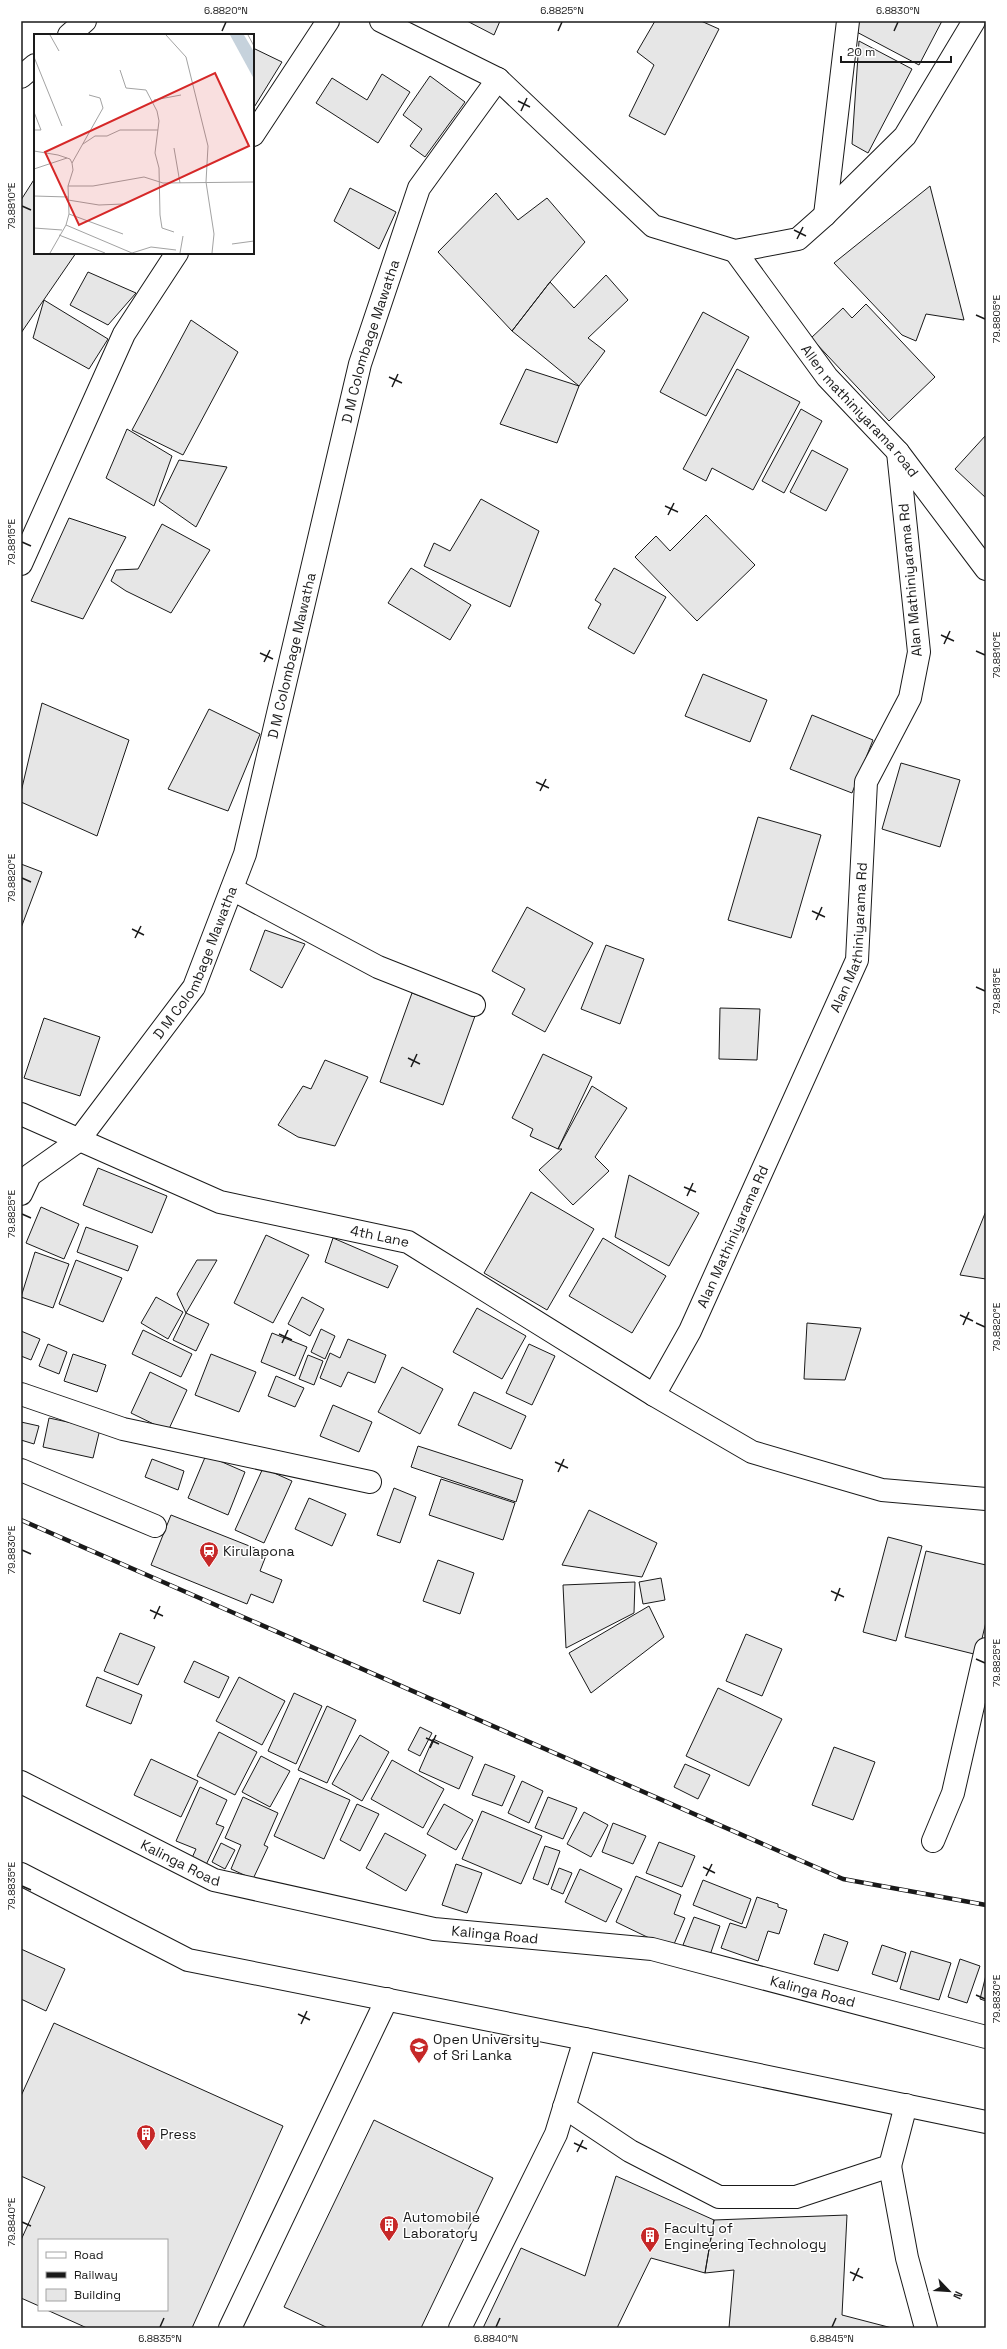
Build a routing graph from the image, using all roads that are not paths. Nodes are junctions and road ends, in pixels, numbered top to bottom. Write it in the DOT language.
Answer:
graph roads {
  1 [pos="85,21"];
  2 [pos="328,21"];
  3 [pos="381,21"];
  4 [pos="848,21"];
  5 [pos="974,21"];
  6 [pos="70,34"];
  7 [pos="34,66"];
  8 [pos="21,77"];
  9 [pos="498,79"];
  10 [pos="254,133"];
  11 [pos="825,215"];
  12 [pos="735,251"];
  13 [pos="176,254"];
  14 [pos="898,452"];
  15 [pos="21,564"];
  16 [pos="986,569"];
  17 [pos="232,889"];
  18 [pos="474,1005"];
  19 [pos="21,1114"];
  20 [pos="78,1141"];
  21 [pos="21,1194"];
  22 [pos="21,1394"];
  23 [pos="654,1395"];
  24 [pos="21,1470"];
  25 [pos="370,1482"];
  26 [pos="986,1499"];
  27 [pos="155,1526"];
  28 [pos="986,1649"];
  29 [pos="21,1782"];
  30 [pos="934,1841"];
  31 [pos="21,1874"];
  32 [pos="387,1999"];
  33 [pos="986,2037"];
  34 [pos="585,2039"];
  35 [pos="906,2105"];
  36 [pos="564,2108"];
  37 [pos="986,2122"];
  38 [pos="890,2166"];
  39 [pos="230,2328"];
  40 [pos="460,2328"];
  41 [pos="926,2328"];
  1 -- 6 [label="street"];
  2 -- 10 [label="street"];
  3 -- 9 [label="street"];
  4 -- 11 [label="street"];
  5 -- 11 [label="street"];
  7 -- 8 [label="street"];
  9 -- 12 [label="street"];
  9 -- 17 [label="street, D M Colombage Mawatha"];
  11 -- 12 [label="street"];
  12 -- 14 [label="street, Allen mathiniyarama road"];
  13 -- 15 [label="street"];
  14 -- 16 [label="street, Allen mathiniyarama road"];
  14 -- 23 [label="street, Alan Mathiniyarama Rd"];
  17 -- 18 [label="street"];
  17 -- 20 [label="street, D M Colombage Mawatha"];
  19 -- 20 [label="street, 4th Lane"];
  20 -- 21 [label="street, D M Colombage Mawatha"];
  20 -- 23 [label="street, 4th Lane"];
  22 -- 25 [label="street"];
  23 -- 26 [label="street, 4th Lane"];
  24 -- 27 [label="street"];
  28 -- 30 [label="street"];
  29 -- 33 [label="street, Kalinga Road"];
  31 -- 32 [label="street"];
  32 -- 34 [label="street"];
  32 -- 39 [label="street"];
  34 -- 35 [label="street"];
  34 -- 36 [label="street"];
  35 -- 37 [label="street"];
  35 -- 38 [label="street"];
  36 -- 38 [label="street"];
  36 -- 40 [label="street"];
  38 -- 41 [label="street"];
}
